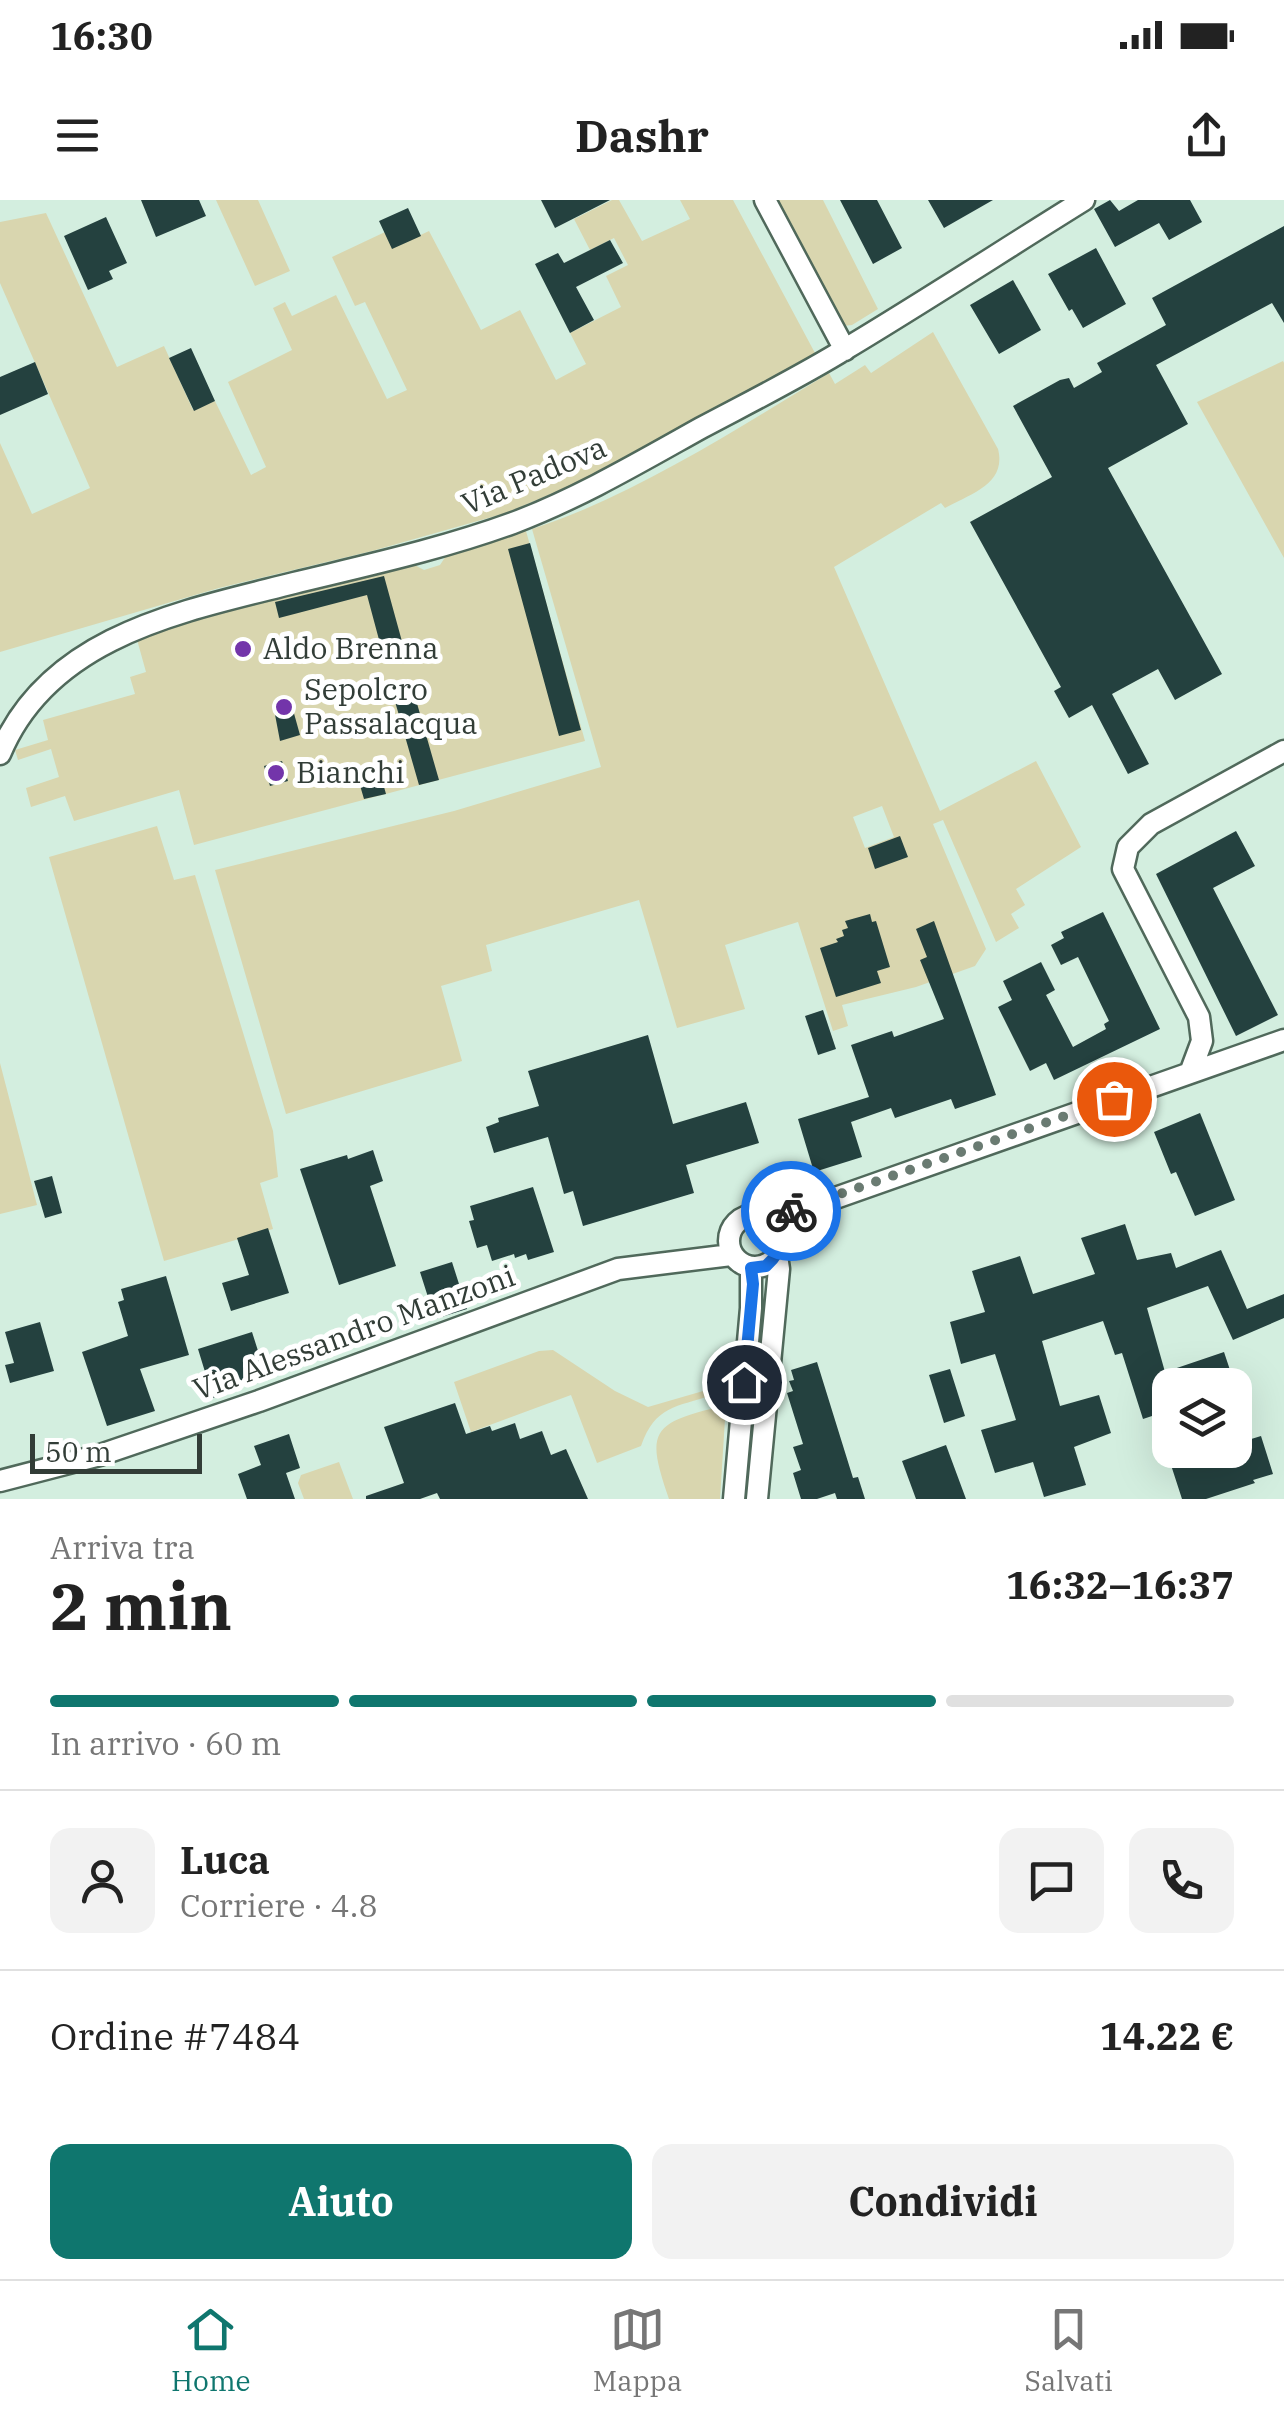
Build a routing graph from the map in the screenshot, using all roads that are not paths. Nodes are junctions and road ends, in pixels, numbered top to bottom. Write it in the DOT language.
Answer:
graph roads {
  1 [pos="765,200"];
  2 [pos="1084,200"];
  3 [pos="844,350"];
  4 [pos="1284,751"];
  5 [pos="0,754"];
  6 [pos="1284,1040"];
  7 [pos="1190,1072"];
  8 [pos="824,1202"];
  9 [pos="767,1218"];
  10 [pos="779,1247"];
  11 [pos="731,1255"];
  12 [pos="751,1268"];
  13 [pos="0,1481"];
  14 [pos="734,1499"];
  15 [pos="757,1499"];
  1 -- 3 [label="street"];
  2 -- 3 [label="street, Via Padova"];
  3 -- 5 [label="street, Via Padova"];
  4 -- 7 [label="street"];
  6 -- 7 [label="street"];
  7 -- 8 [label="street"];
  8 -- 9 [label="street"];
  8 -- 10 [label="street"];
  9 -- 10 [label="street"];
  9 -- 11 [label="street"];
  10 -- 12 [label="street"];
  10 -- 15 [label="street"];
  11 -- 12 [label="street"];
  11 -- 13 [label="street, Via Alessandro Manzoni"];
  12 -- 14 [label="street"];
}
